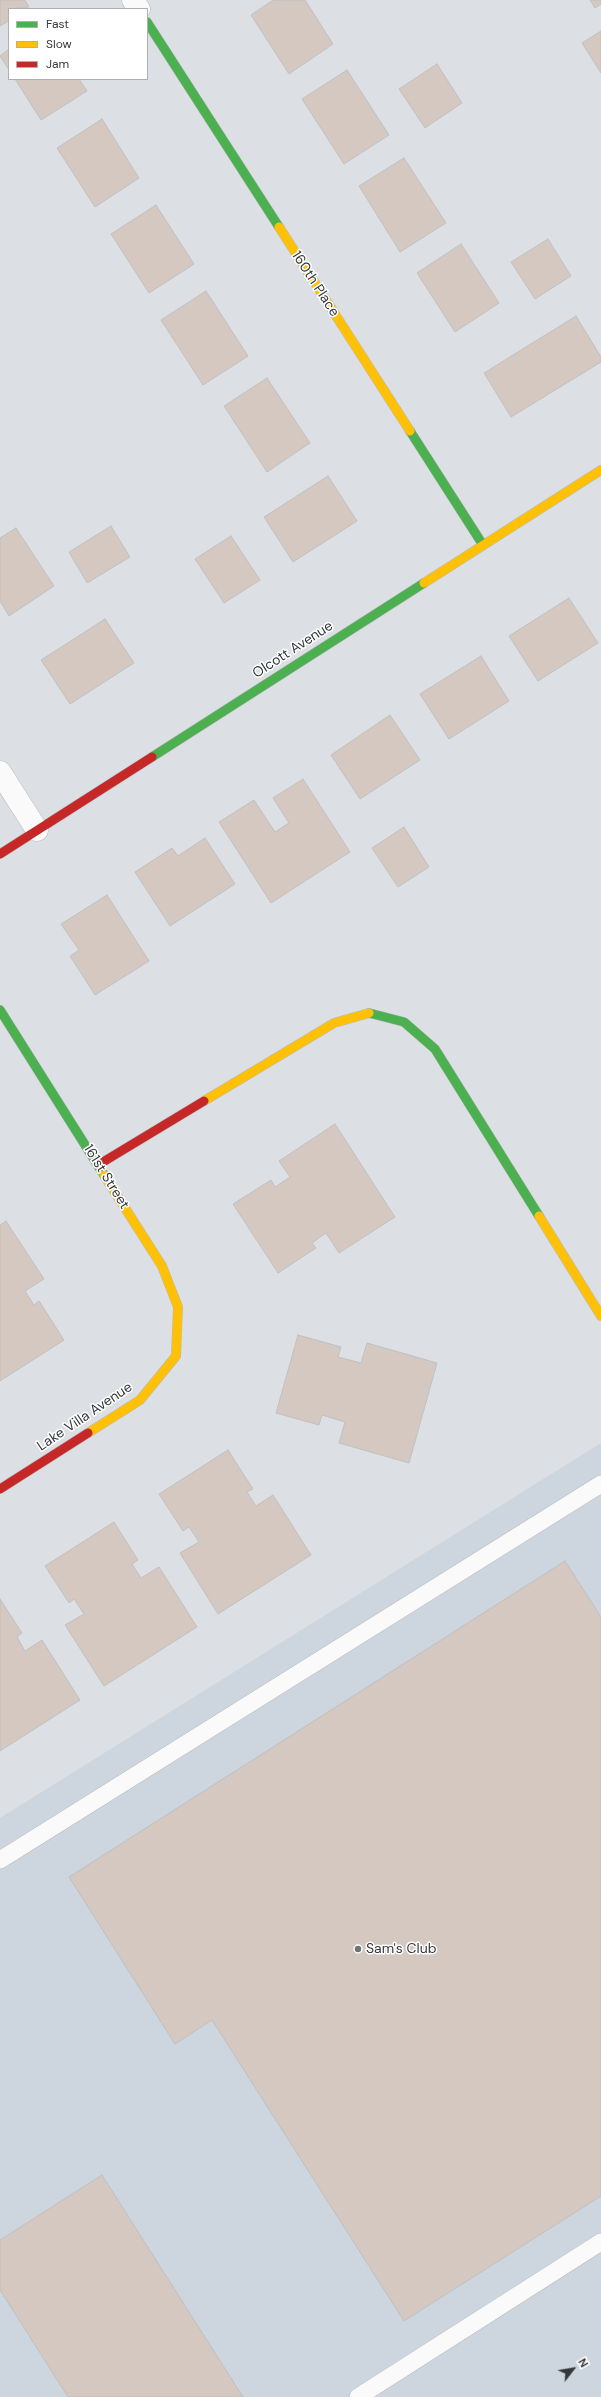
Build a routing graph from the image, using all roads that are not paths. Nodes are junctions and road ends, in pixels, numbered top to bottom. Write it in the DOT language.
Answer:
graph roads {
  1 [pos="148,24"];
  2 [pos="601,470"];
  3 [pos="483,545"];
  4 [pos="0,772"];
  5 [pos="37,830"];
  6 [pos="0,854"];
  7 [pos="0,1010"];
  8 [pos="98,1165"];
  9 [pos="601,1316"];
  10 [pos="176,1356"];
  11 [pos="601,1484"];
  12 [pos="0,1489"];
  13 [pos="0,1860"];
  14 [pos="601,2242"];
  15 [pos="358,2397"];
  1 -- 3 [label="street, 160th Place"];
  2 -- 3 [label="street, Olcott Avenue"];
  3 -- 5 [label="street, Olcott Avenue"];
  4 -- 5 [label="street"];
  5 -- 6 [label="street, Olcott Avenue"];
  7 -- 8 [label="street, 161st Street"];
  8 -- 9 [label="street"];
  8 -- 10 [label="street, 161st Street"];
  10 -- 12 [label="street, Lake Villa Avenue"];
  11 -- 13 [label="lane"];
  14 -- 15 [label="lane"];
}
